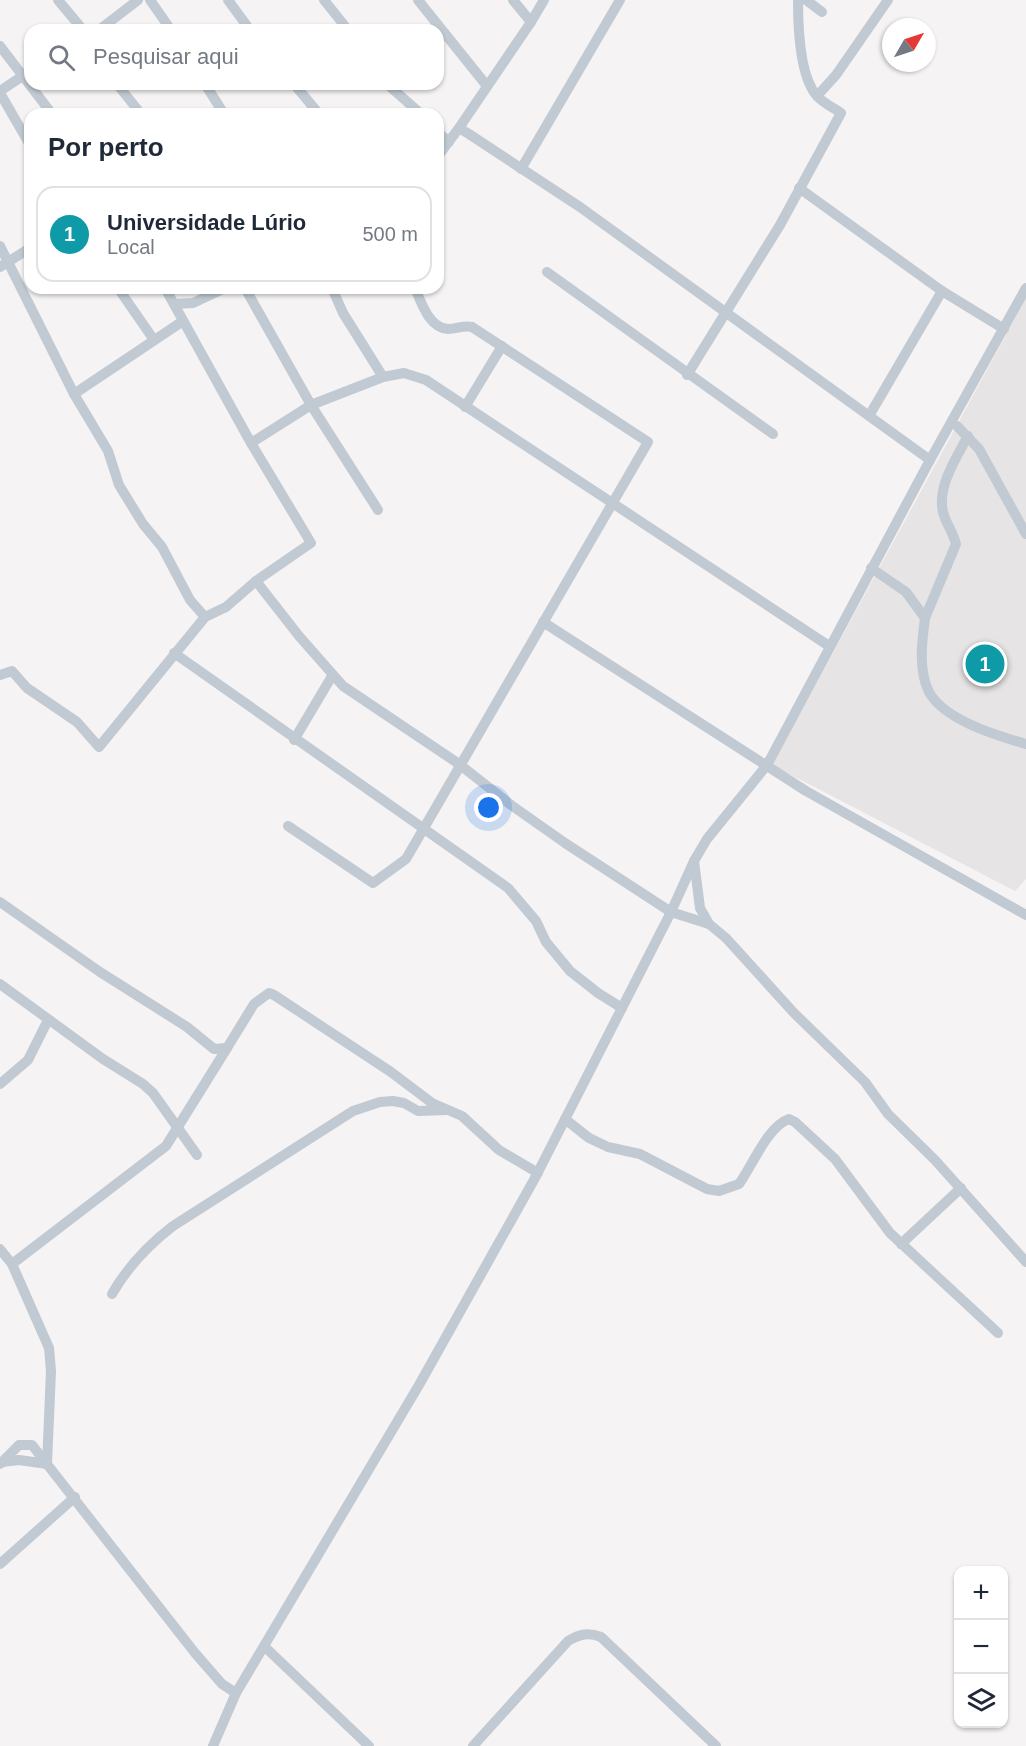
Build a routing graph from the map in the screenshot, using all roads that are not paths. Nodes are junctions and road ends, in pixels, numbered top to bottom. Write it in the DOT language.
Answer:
graph roads {
  1 [pos="58,0"];
  2 [pos="138,0"];
  3 [pos="150,0"];
  4 [pos="228,0"];
  5 [pos="324,0"];
  6 [pos="418,0"];
  7 [pos="513,0"];
  8 [pos="543,0"];
  9 [pos="620,0"];
  10 [pos="798,0"];
  11 [pos="806,0"];
  12 [pos="888,0"];
  13 [pos="822,12"];
  14 [pos="531,22"];
  15 [pos="77,24"];
  16 [pos="107,24"];
  17 [pos="167,24"];
  18 [pos="246,24"];
  19 [pos="343,24"];
  20 [pos="437,24"];
  21 [pos="444,32"];
  22 [pos="0,46"];
  23 [pos="24,72"];
  24 [pos="24,75"];
  25 [pos="487,86"];
  26 [pos="36,90"];
  27 [pos="122,90"];
  28 [pos="209,90"];
  29 [pos="299,90"];
  30 [pos="394,90"];
  31 [pos="0,92"];
  32 [pos="817,96"];
  33 [pos="48,108"];
  34 [pos="136,108"];
  35 [pos="220,108"];
  36 [pos="314,108"];
  37 [pos="414,108"];
  38 [pos="459,128"];
  39 [pos="24,134"];
  40 [pos="444,137"];
  41 [pos="449,142"];
  42 [pos="444,148"];
  43 [pos="521,169"];
  44 [pos="798,188"];
  45 [pos="0,246"];
  46 [pos="24,252"];
  47 [pos="4,264"];
  48 [pos="547,272"];
  49 [pos="1026,288"];
  50 [pos="942,291"];
  51 [pos="122,294"];
  52 [pos="168,294"];
  53 [pos="212,294"];
  54 [pos="248,294"];
  55 [pos="335,294"];
  56 [pos="418,294"];
  57 [pos="174,304"];
  58 [pos="725,312"];
  59 [pos="183,321"];
  60 [pos="1004,329"];
  61 [pos="154,340"];
  62 [pos="502,346"];
  63 [pos="687,375"];
  64 [pos="383,377"];
  65 [pos="74,394"];
  66 [pos="311,405"];
  67 [pos="465,407"];
  68 [pos="869,416"];
  69 [pos="957,426"];
  70 [pos="773,434"];
  71 [pos="968,436"];
  72 [pos="251,443"];
  73 [pos="930,460"];
  74 [pos="613,506"];
  75 [pos="378,510"];
  76 [pos="1026,534"];
  77 [pos="872,568"];
  78 [pos="256,581"];
  79 [pos="205,617"];
  80 [pos="925,618"];
  81 [pos="543,622"];
  82 [pos="829,646"];
  83 [pos="174,653"];
  84 [pos="0,675"];
  85 [pos="332,676"];
  86 [pos="294,740"];
  87 [pos="1026,744"];
  88 [pos="459,764"];
  89 [pos="767,765"];
  90 [pos="288,826"];
  91 [pos="423,830"];
  92 [pos="694,861"];
  93 [pos="0,902"];
  94 [pos="671,912"];
  95 [pos="1026,915"];
  96 [pos="710,924"];
  97 [pos="0,984"];
  98 [pos="622,1008"];
  99 [pos="48,1020"];
  100 [pos="227,1048"];
  101 [pos="0,1084"];
  102 [pos="452,1110"];
  103 [pos="565,1119"];
  104 [pos="176,1128"];
  105 [pos="197,1155"];
  106 [pos="538,1173"];
  107 [pos="961,1188"];
  108 [pos="901,1244"];
  109 [pos="0,1249"];
  110 [pos="1026,1262"];
  111 [pos="12,1264"];
  112 [pos="112,1294"];
  113 [pos="999,1333"];
  114 [pos="1,1463"];
  115 [pos="47,1464"];
  116 [pos="75,1497"];
  117 [pos="0,1564"];
  118 [pos="266,1648"];
  119 [pos="236,1693"];
  120 [pos="213,1746"];
  121 [pos="369,1746"];
  122 [pos="473,1746"];
  123 [pos="716,1746"];
  1 -- 15 [label="street"];
  2 -- 16 [label="street"];
  3 -- 17 [label="street"];
  4 -- 18 [label="street"];
  5 -- 19 [label="street"];
  6 -- 20 [label="street"];
  7 -- 14 [label="street"];
  8 -- 14 [label="street"];
  9 -- 43 [label="street"];
  10 -- 32 [label="street"];
  11 -- 13 [label="street"];
  12 -- 32 [label="street"];
  14 -- 25 [label="street"];
  21 -- 25 [label="street"];
  22 -- 23 [label="street"];
  24 -- 31 [label="street"];
  25 -- 38 [label="street"];
  26 -- 33 [label="street"];
  27 -- 34 [label="street"];
  28 -- 35 [label="street"];
  29 -- 36 [label="street"];
  30 -- 37 [label="street"];
  31 -- 39 [label="street"];
  32 -- 44 [label="street"];
  38 -- 41 [label="street"];
  38 -- 43 [label="street"];
  40 -- 41 [label="street"];
  41 -- 42 [label="street"];
  43 -- 58 [label="street"];
  44 -- 50 [label="street"];
  44 -- 58 [label="street"];
  45 -- 47 [label="street"];
  46 -- 47 [label="street"];
  47 -- 65 [label="street"];
  48 -- 63 [label="street"];
  49 -- 60 [label="street"];
  50 -- 60 [label="street"];
  50 -- 68 [label="street"];
  51 -- 61 [label="street"];
  52 -- 57 [label="street"];
  53 -- 57 [label="street"];
  54 -- 66 [label="street"];
  55 -- 64 [label="street"];
  56 -- 62 [label="street"];
  57 -- 59 [label="street"];
  58 -- 63 [label="street"];
  58 -- 68 [label="street"];
  59 -- 61 [label="street"];
  59 -- 72 [label="street"];
  60 -- 73 [label="street"];
  61 -- 65 [label="street"];
  62 -- 67 [label="street"];
  62 -- 74 [label="street"];
  63 -- 70 [label="street"];
  64 -- 66 [label="street"];
  64 -- 67 [label="street"];
  65 -- 79 [label="street"];
  66 -- 72 [label="street"];
  66 -- 75 [label="street"];
  67 -- 74 [label="street"];
  68 -- 73 [label="street"];
  69 -- 71 [label="street"];
  71 -- 76 [label="street"];
  71 -- 80 [label="street"];
  72 -- 78 [label="street"];
  73 -- 77 [label="street"];
  74 -- 81 [label="street"];
  74 -- 82 [label="street"];
  77 -- 80 [label="street"];
  77 -- 82 [label="street"];
  78 -- 79 [label="street"];
  78 -- 85 [label="street"];
  79 -- 83 [label="street"];
  80 -- 87 [label="street"];
  81 -- 88 [label="street"];
  81 -- 89 [label="street"];
  82 -- 89 [label="street"];
  83 -- 84 [label="street"];
  83 -- 86 [label="street"];
  85 -- 86 [label="street"];
  85 -- 88 [label="street"];
  86 -- 91 [label="street"];
  88 -- 91 [label="street"];
  88 -- 94 [label="street"];
  89 -- 92 [label="street"];
  89 -- 95 [label="street"];
  90 -- 91 [label="street"];
  91 -- 98 [label="street"];
  92 -- 94 [label="street"];
  92 -- 96 [label="street"];
  93 -- 100 [label="street"];
  94 -- 96 [label="street"];
  94 -- 98 [label="street"];
  96 -- 107 [label="street"];
  97 -- 99 [label="street"];
  98 -- 103 [label="street"];
  99 -- 101 [label="street"];
  99 -- 104 [label="street"];
  100 -- 102 [label="street"];
  100 -- 104 [label="street"];
  102 -- 106 [label="street"];
  102 -- 112 [label="street"];
  103 -- 106 [label="street"];
  103 -- 108 [label="street"];
  104 -- 105 [label="street"];
  104 -- 111 [label="street"];
  106 -- 118 [label="street"];
  107 -- 108 [label="street"];
  107 -- 110 [label="street"];
  108 -- 113 [label="street"];
  109 -- 111 [label="street"];
  111 -- 115 [label="street"];
  114 -- 115 [label="street"];
  114 -- 115 [label="street"];
  115 -- 116 [label="street"];
  116 -- 117 [label="street"];
  116 -- 119 [label="street"];
  118 -- 119 [label="street"];
  118 -- 121 [label="street"];
  119 -- 120 [label="street"];
  122 -- 123 [label="street"];
}
